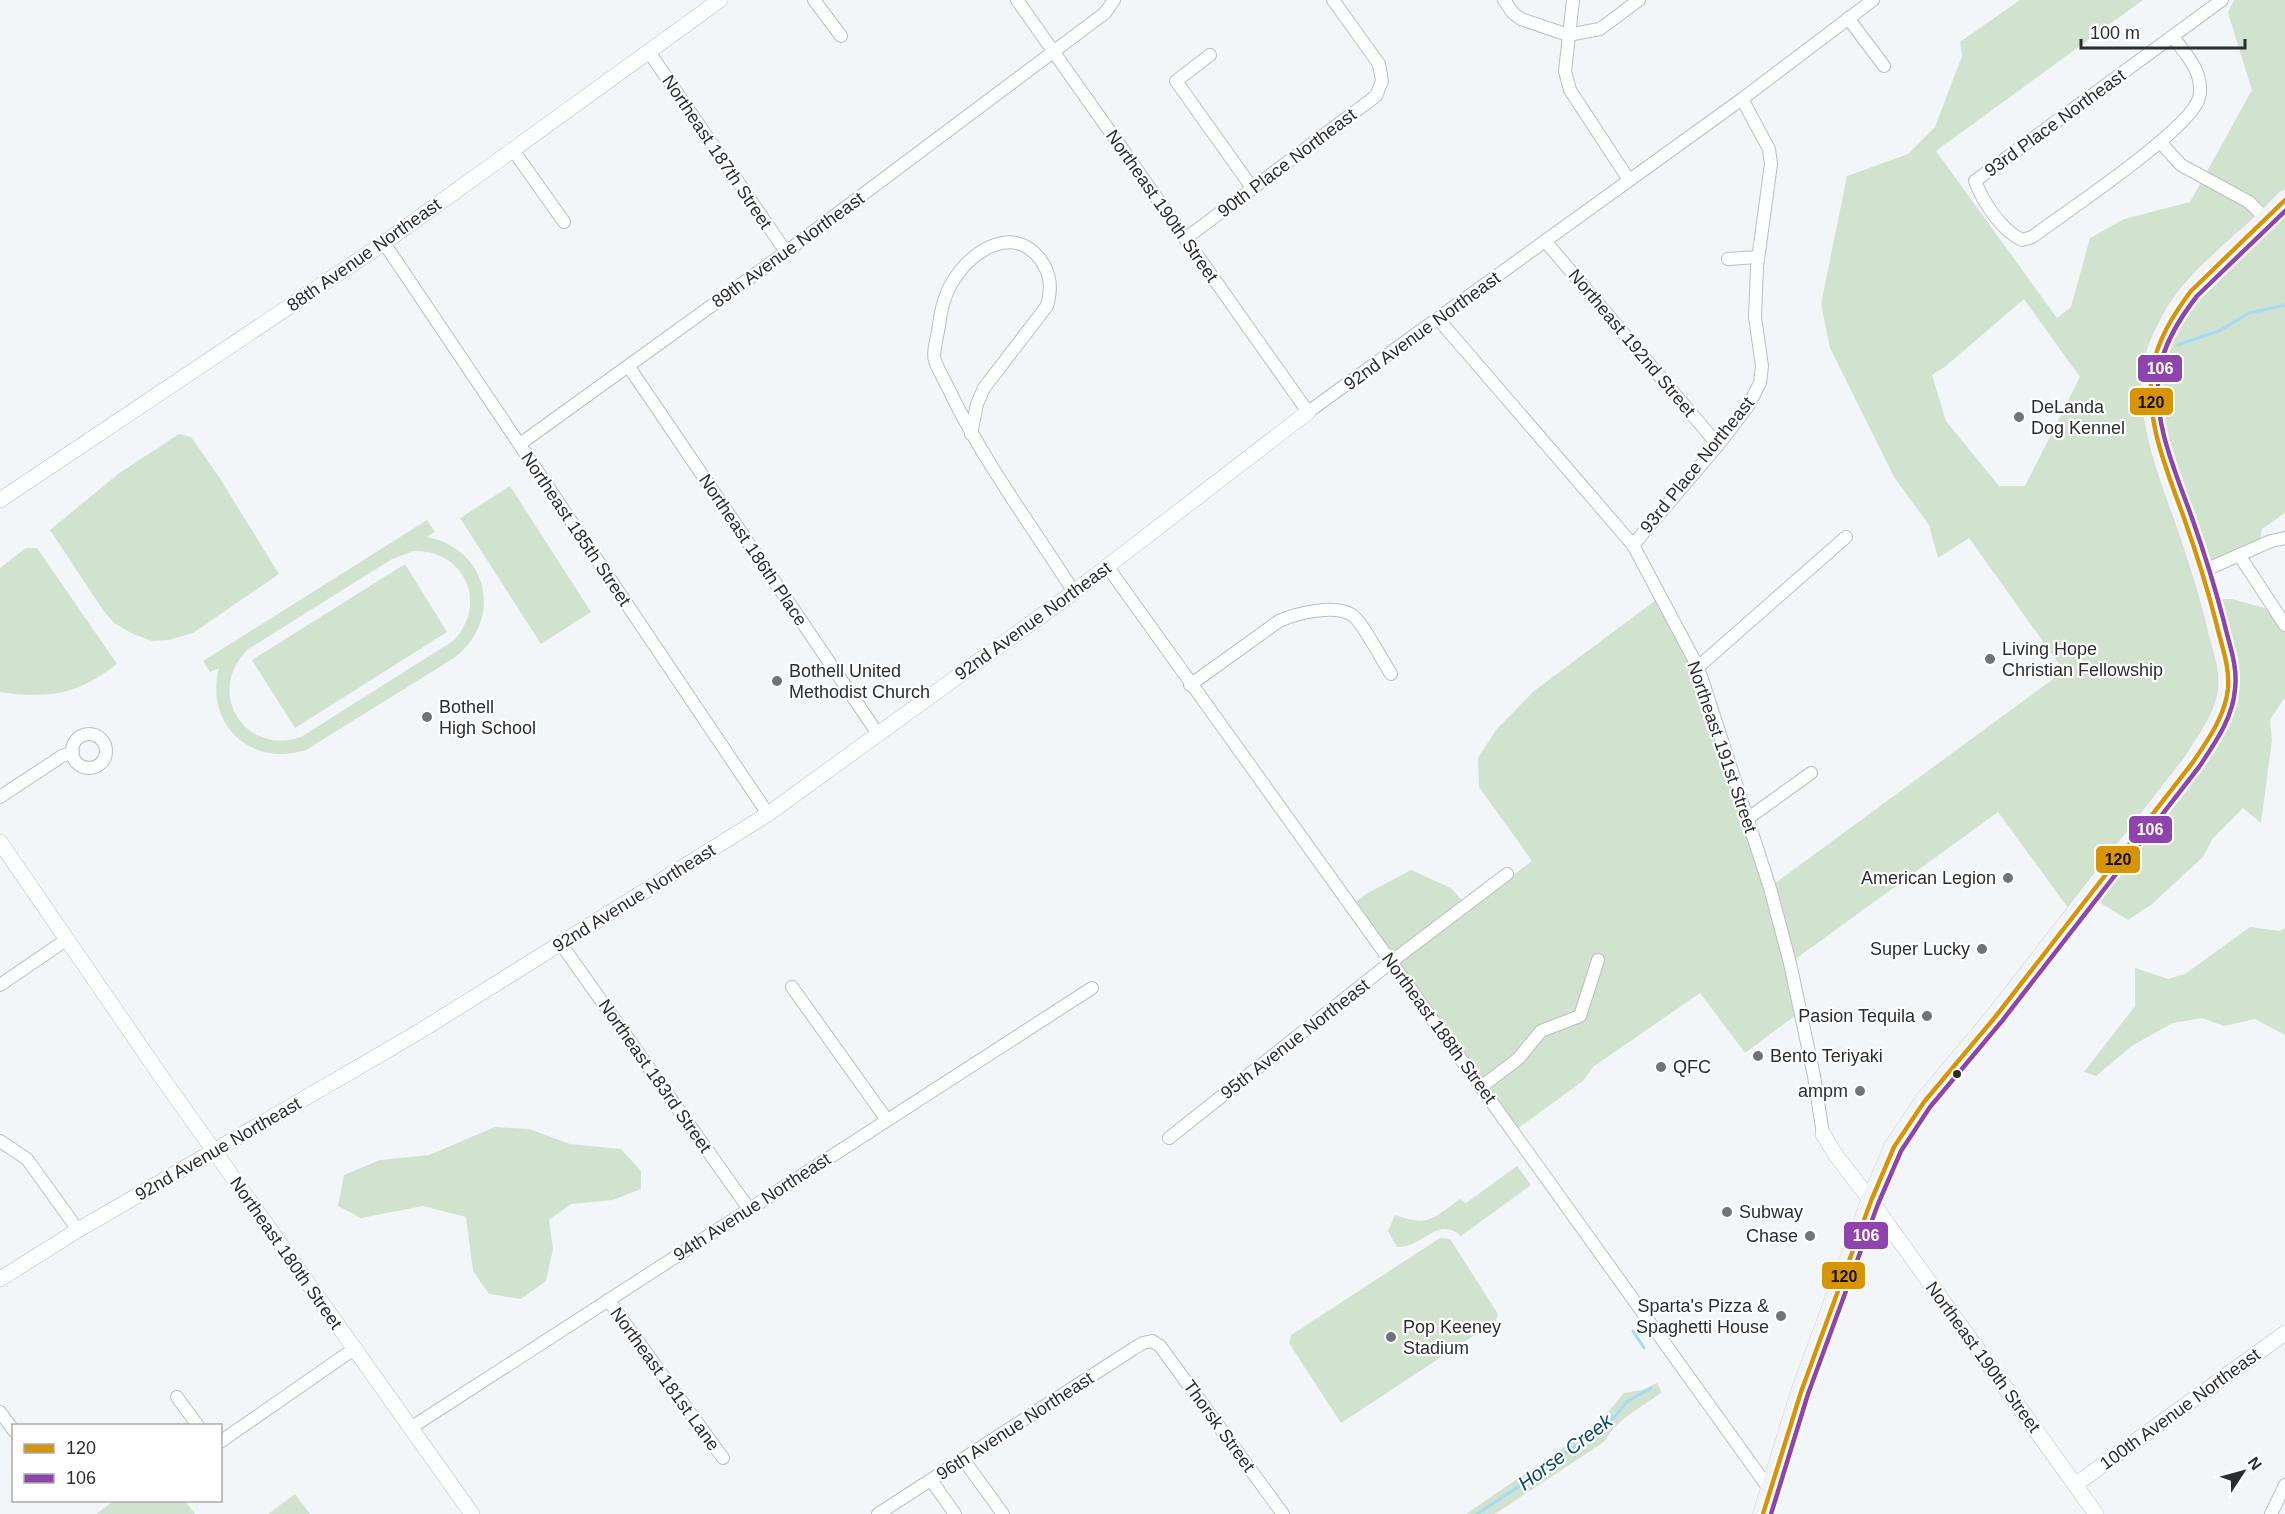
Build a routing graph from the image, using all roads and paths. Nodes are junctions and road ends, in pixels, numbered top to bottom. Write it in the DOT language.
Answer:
graph roads {
  1 [pos="720,0"];
  2 [pos="814,0"];
  3 [pos="1017,0"];
  4 [pos="1114,0"];
  5 [pos="1333,0"];
  6 [pos="1504,0"];
  7 [pos="1573,0"];
  8 [pos="1639,0"];
  9 [pos="1873,0"];
  10 [pos="2222,0"];
  11 [pos="1848,18"];
  12 [pos="1568,35"];
  13 [pos="841,36"];
  14 [pos="2173,37"];
  15 [pos="649,52"];
  16 [pos="1053,52"];
  17 [pos="1210,55"];
  18 [pos="1884,66"];
  19 [pos="1742,99"];
  20 [pos="2160,142"];
  21 [pos="513,150"];
  22 [pos="1629,180"];
  23 [pos="1253,189"];
  24 [pos="2285,200"];
  25 [pos="2267,220"];
  26 [pos="564,222"];
  27 [pos="1185,239"];
  28 [pos="1546,242"];
  29 [pos="384,243"];
  30 [pos="786,252"];
  31 [pos="1758,257"];
  32 [pos="1728,259"];
  33 [pos="1439,320"];
  34 [pos="629,367"];
  35 [pos="1308,412"];
  36 [pos="971,434"];
  37 [pos="520,444"];
  38 [pos="1718,445"];
  39 [pos="0,500"];
  40 [pos="1846,537"];
  41 [pos="2285,538"];
  42 [pos="1632,545"];
  43 [pos="2239,555"];
  44 [pos="1107,566"];
  45 [pos="2203,571"];
  46 [pos="1074,592"];
  47 [pos="2285,625"];
  48 [pos="1698,667"];
  49 [pos="1391,674"];
  50 [pos="1190,685"];
  51 [pos="878,734"];
  52 [pos="73,752"];
  53 [pos="1811,773"];
  54 [pos="0,797"];
  55 [pos="768,814"];
  56 [pos="1747,819"];
  57 [pos="0,842"];
  58 [pos="1507,874"];
  59 [pos="66,940"];
  60 [pos="561,944"];
  61 [pos="1598,960"];
  62 [pos="1391,962"];
  63 [pos="0,985"];
  64 [pos="792,987"];
  65 [pos="1092,988"];
  66 [pos="1481,1087"];
  67 [pos="887,1120"];
  68 [pos="1823,1134"];
  69 [pos="1169,1138"];
  70 [pos="0,1141"];
  71 [pos="215,1152"];
  72 [pos="1871,1201"];
  73 [pos="749,1209"];
  74 [pos="78,1230"];
  75 [pos="0,1279"];
  76 [pos="608,1300"];
  77 [pos="2285,1333"];
  78 [pos="1152,1341"];
  79 [pos="354,1349"];
  80 [pos="177,1397"];
  81 [pos="0,1412"];
  82 [pos="197,1424"];
  83 [pos="412,1427"];
  84 [pos="12,1428"];
  85 [pos="222,1441"];
  86 [pos="723,1458"];
  87 [pos="963,1459"];
  88 [pos="931,1480"];
  89 [pos="2075,1485"];
  90 [pos="2285,1485"];
  91 [pos="1770,1490"];
  92 [pos="472,1514"];
  93 [pos="878,1514"];
  94 [pos="955,1514"];
  95 [pos="1003,1514"];
  96 [pos="1283,1514"];
  97 [pos="1763,1514"];
  98 [pos="2096,1514"];
  99 [pos="2271,1514"];
  1 -- 15 [label="street, 88th Avenue Northeast"];
  2 -- 13 [label="street"];
  3 -- 16 [label="street, Northeast 190th Street"];
  4 -- 16 [label="street, 89th Avenue Northeast"];
  5 -- 23 [label="street, 90th Place Northeast"];
  6 -- 12 [label="street"];
  7 -- 12 [label="street"];
  8 -- 12 [label="street"];
  9 -- 11 [label="street, 92nd Avenue Northeast"];
  10 -- 14 [label="street, 93rd Place Northeast"];
  11 -- 18 [label="street"];
  11 -- 19 [label="street, 92nd Avenue Northeast"];
  12 -- 22 [label="street"];
  14 -- 20 [label="street"];
  14 -- 20 [label="street, 93rd Place Northeast"];
  15 -- 21 [label="street, 88th Avenue Northeast"];
  15 -- 30 [label="street, Northeast 187th Street"];
  16 -- 27 [label="street, Northeast 190th Street"];
  16 -- 30 [label="street, 89th Avenue Northeast"];
  17 -- 23 [label="street"];
  19 -- 22 [label="street, 92nd Avenue Northeast"];
  19 -- 31 [label="street"];
  20 -- 25 [label="street"];
  21 -- 26 [label="street"];
  21 -- 29 [label="street, 88th Avenue Northeast"];
  22 -- 28 [label="street, 92nd Avenue Northeast"];
  23 -- 27 [label="street, 90th Place Northeast"];
  24 -- 25 [label="main road"];
  25 -- 45 [label="main road"];
  27 -- 35 [label="street, Northeast 190th Street"];
  28 -- 33 [label="street, 92nd Avenue Northeast"];
  28 -- 38 [label="street, Northeast 192nd Street"];
  29 -- 37 [label="street, Northeast 185th Street"];
  29 -- 39 [label="street, 88th Avenue Northeast"];
  30 -- 34 [label="street, 89th Avenue Northeast"];
  31 -- 32 [label="street"];
  31 -- 38 [label="street, 93rd Place Northeast"];
  33 -- 35 [label="street, 92nd Avenue Northeast"];
  33 -- 42 [label="street, Northeast 191st Street"];
  34 -- 37 [label="street, 89th Avenue Northeast"];
  34 -- 51 [label="street, Northeast 186th Place"];
  35 -- 44 [label="street, 92nd Avenue Northeast"];
  36 -- 36 [label="street"];
  36 -- 46 [label="street"];
  37 -- 55 [label="street, Northeast 185th Street"];
  38 -- 42 [label="street, 93rd Place Northeast"];
  40 -- 48 [label="street"];
  41 -- 43 [label="street"];
  42 -- 48 [label="street, Northeast 191st Street"];
  43 -- 45 [label="street"];
  43 -- 47 [label="street"];
  44 -- 46 [label="street, 92nd Avenue Northeast"];
  44 -- 50 [label="street, Northeast 188th Street"];
  45 -- 72 [label="main road"];
  46 -- 51 [label="street, 92nd Avenue Northeast"];
  48 -- 56 [label="street, Northeast 191st Street"];
  49 -- 50 [label="street"];
  50 -- 62 [label="street, Northeast 188th Street"];
  51 -- 55 [label="street, 92nd Avenue Northeast"];
  52 -- 54 [label="street"];
  53 -- 56 [label="street"];
  55 -- 60 [label="street, 92nd Avenue Northeast"];
  56 -- 68 [label="street, Northeast 191st Street"];
  57 -- 59 [label="street, Northeast 180th Street"];
  58 -- 62 [label="street, 95th Avenue Northeast"];
  59 -- 63 [label="street"];
  59 -- 71 [label="street, Northeast 180th Street"];
  60 -- 71 [label="street, 92nd Avenue Northeast"];
  60 -- 73 [label="street, Northeast 183rd Street"];
  61 -- 66 [label="street"];
  62 -- 66 [label="street, Northeast 188th Street"];
  62 -- 69 [label="street, 95th Avenue Northeast"];
  64 -- 67 [label="street"];
  65 -- 67 [label="street, 94th Avenue Northeast"];
  66 -- 91 [label="street, Northeast 188th Street"];
  67 -- 73 [label="street, 94th Avenue Northeast"];
  68 -- 72 [label="street, Northeast 191st Street"];
  70 -- 74 [label="street"];
  71 -- 74 [label="street, 92nd Avenue Northeast"];
  71 -- 79 [label="street, Northeast 180th Street"];
  72 -- 89 [label="street, Northeast 190th Street"];
  72 -- 91 [label="main road"];
  73 -- 76 [label="street, 94th Avenue Northeast"];
  74 -- 75 [label="street, 92nd Avenue Northeast"];
  76 -- 83 [label="street, 94th Avenue Northeast"];
  76 -- 86 [label="street, Northeast 181st Lane"];
  77 -- 89 [label="street, 100th Avenue Northeast"];
  78 -- 87 [label="street, 96th Avenue Northeast"];
  78 -- 96 [label="street, Thorsk Street"];
  79 -- 83 [label="street, Northeast 180th Street"];
  79 -- 85 [label="street"];
  80 -- 82 [label="street"];
  81 -- 84 [label="street"];
  83 -- 92 [label="street, Northeast 180th Street"];
  87 -- 88 [label="street, 96th Avenue Northeast"];
  87 -- 95 [label="street"];
  88 -- 93 [label="street, 96th Avenue Northeast"];
  88 -- 94 [label="street"];
  89 -- 98 [label="street, Northeast 190th Street"];
  90 -- 99 [label="street"];
  91 -- 97 [label="main road"];
}
